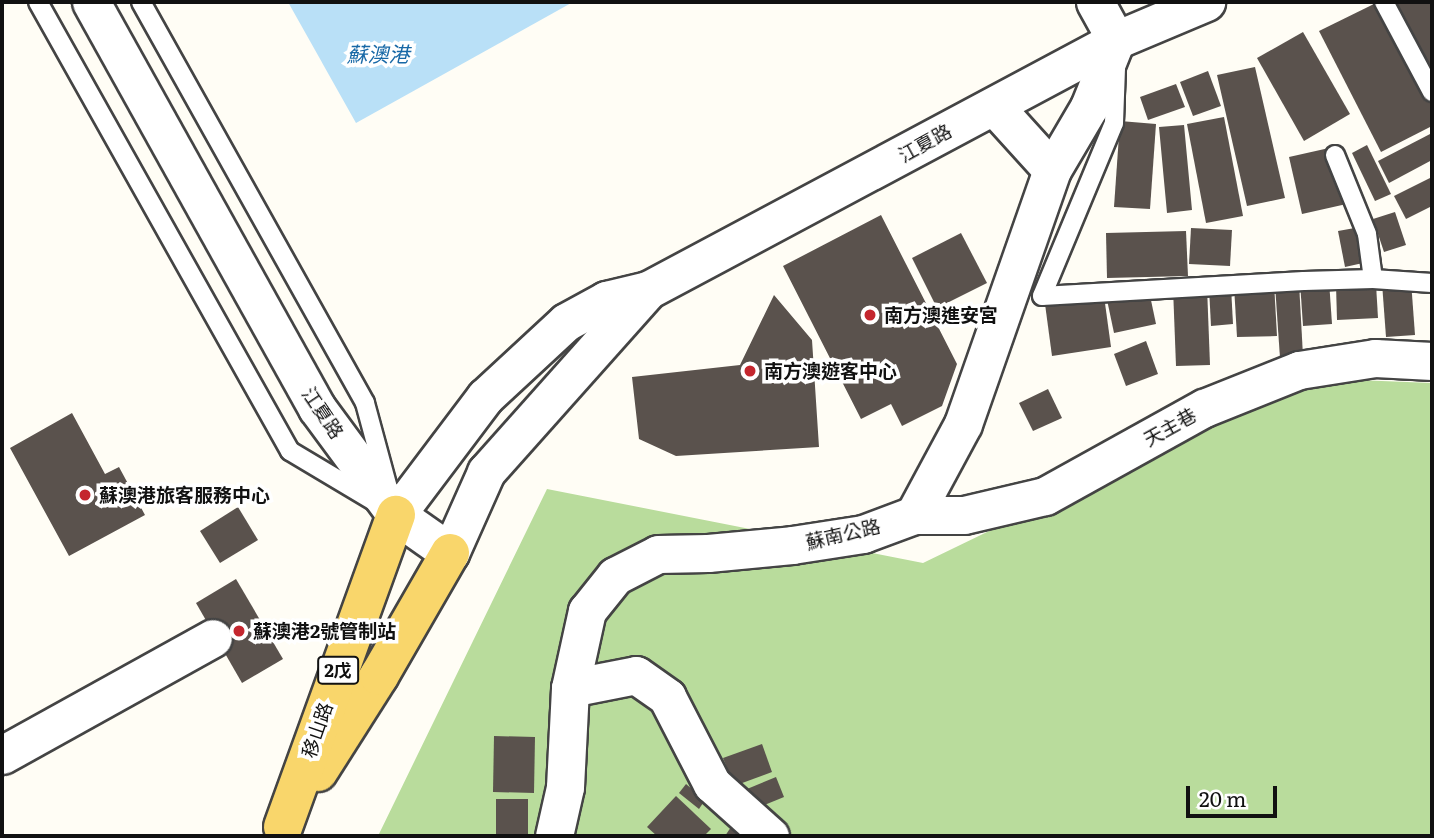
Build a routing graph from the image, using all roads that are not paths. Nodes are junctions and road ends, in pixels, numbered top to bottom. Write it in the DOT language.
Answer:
graph roads {
  1 [pos="37,2"];
  2 [pos="92,2"];
  3 [pos="141,2"];
  4 [pos="1095,2"];
  5 [pos="1206,2"];
  6 [pos="1384,2"];
  7 [pos="1116,40"];
  8 [pos="1432,92"];
  9 [pos="994,106"];
  10 [pos="1335,155"];
  11 [pos="1052,170"];
  12 [pos="1373,279"];
  13 [pos="1432,283"];
  14 [pos="648,290"];
  15 [pos="1432,361"];
  16 [pos="396,514"];
  17 [pos="914,515"];
  18 [pos="450,552"];
  19 [pos="213,638"];
  20 [pos="570,688"];
  21 [pos="2,755"];
  22 [pos="280,832"];
  23 [pos="554,836"];
  24 [pos="769,836"];
  1 -- 16 [label="lane"];
  2 -- 16 [label="street, 江夏路"];
  3 -- 16 [label="lane"];
  4 -- 7 [label="street"];
  5 -- 7 [label="street, 江夏路"];
  6 -- 8 [label="lane"];
  7 -- 9 [label="street, 江夏路"];
  7 -- 11 [label="street"];
  7 -- 12 [label="lane"];
  9 -- 11 [label="street"];
  9 -- 14 [label="street, 江夏路"];
  10 -- 12 [label="lane"];
  11 -- 17 [label="street"];
  12 -- 13 [label="lane"];
  14 -- 16 [label="street, 江夏路 / 2戊"];
  14 -- 18 [label="street, 江夏路 / 2戊"];
  15 -- 17 [label="street, 天主巷"];
  16 -- 18 [label="street"];
  16 -- 22 [label="main road, 移山路 / 2戊"];
  17 -- 20 [label="street, 蘇南公路"];
  18 -- 22 [label="main road, 移山路 / 2戊"];
  19 -- 21 [label="street"];
  20 -- 23 [label="street, 蘇南公路"];
  20 -- 24 [label="street"];
}
